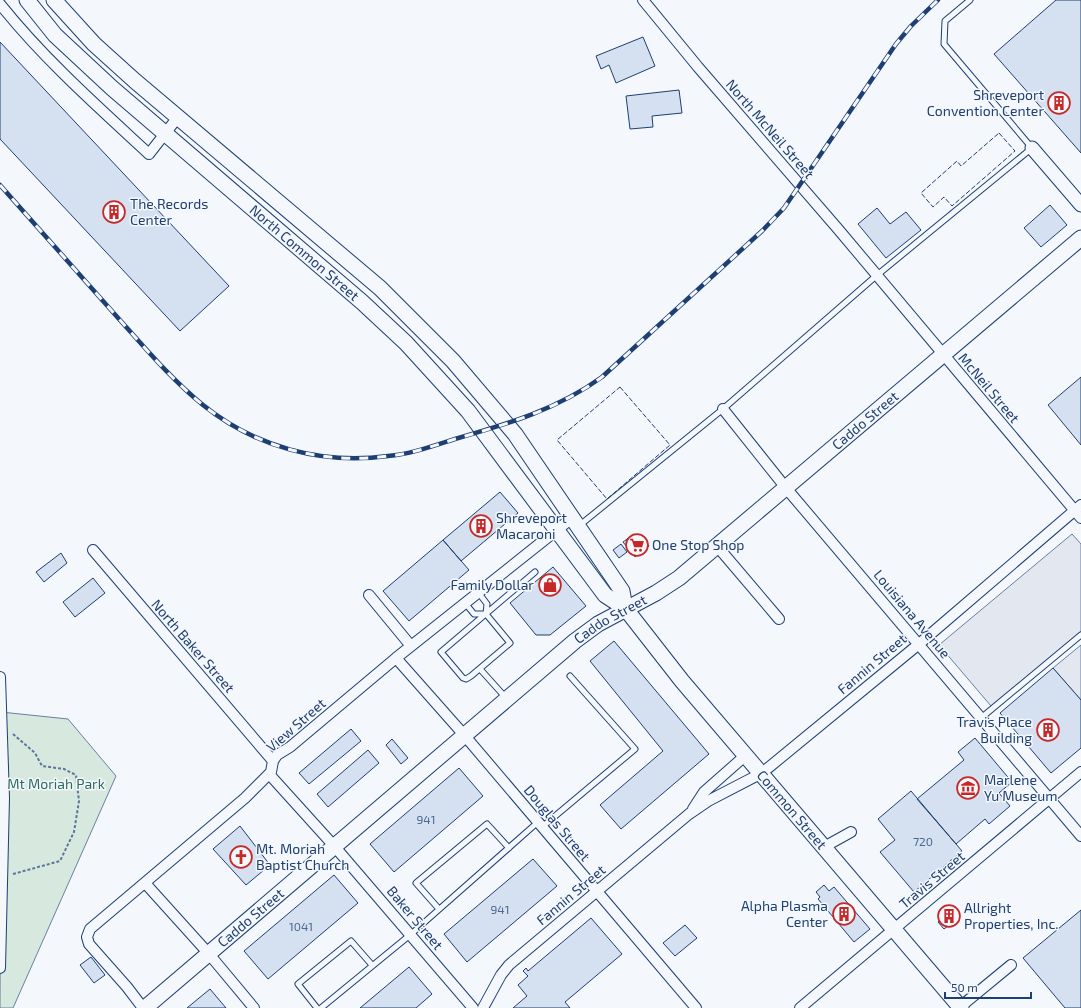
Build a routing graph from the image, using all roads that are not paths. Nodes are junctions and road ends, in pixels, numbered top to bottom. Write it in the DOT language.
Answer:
graph roads {
  1 [pos="27,0"];
  2 [pos="54,0"];
  3 [pos="643,0"];
  4 [pos="970,0"];
  5 [pos="0,4"];
  6 [pos="178,117"];
  7 [pos="165,134"];
  8 [pos="1032,148"];
  9 [pos="1080,201"];
  10 [pos="1081,238"];
  11 [pos="876,276"];
  12 [pos="942,354"];
  13 [pos="723,409"];
  14 [pos="786,488"];
  15 [pos="1079,511"];
  16 [pos="574,522"];
  17 [pos="556,529"];
  18 [pos="717,546"];
  19 [pos="93,550"];
  20 [pos="535,572"];
  21 [pos="478,592"];
  22 [pos="369,595"];
  23 [pos="465,603"];
  24 [pos="626,608"];
  25 [pos="486,614"];
  26 [pos="778,619"];
  27 [pos="1081,635"];
  28 [pos="919,644"];
  29 [pos="411,646"];
  30 [pos="396,658"];
  31 [pos="480,669"];
  32 [pos="570,676"];
  33 [pos="0,677"];
  34 [pos="507,699"];
  35 [pos="0,712"];
  36 [pos="981,718"];
  37 [pos="466,736"];
  38 [pos="746,755"];
  39 [pos="272,761"];
  40 [pos="1081,772"];
  41 [pos="762,773"];
  42 [pos="269,774"];
  43 [pos="1049,799"];
  44 [pos="689,814"];
  45 [pos="540,825"];
  46 [pos="851,832"];
  47 [pos="1081,836"];
  48 [pos="335,847"];
  49 [pos="824,847"];
  50 [pos="509,848"];
  51 [pos="2,882"];
  52 [pos="145,883"];
  53 [pos="597,891"];
  54 [pos="439,909"];
  55 [pos="894,930"];
  56 [pos="410,935"];
  57 [pos="209,954"];
  58 [pos="1011,965"];
  59 [pos="372,966"];
  60 [pos="0,968"];
  61 [pos="960,1007"];
  62 [pos="144,1008"];
  63 [pos="254,1008"];
  64 [pos="318,1008"];
  65 [pos="321,1008"];
  66 [pos="473,1008"];
  67 [pos="483,1008"];
  68 [pos="696,1008"];
  69 [pos="800,1008"];
  1 -- 7 [label="main road, North Common Street"];
  2 -- 6 [label="main road, North Common Street"];
  3 -- 11 [label="street, North McNeil Street"];
  4 -- 8 [label="lane"];
  5 -- 7 [label="street"];
  6 -- 7 [label="street"];
  6 -- 16 [label="main road, North Common Street"];
  7 -- 17 [label="main road, North Common Street"];
  8 -- 9 [label="street"];
  8 -- 11 [label="lane"];
  10 -- 12 [label="main road, Caddo Street"];
  11 -- 12 [label="street, McNeil Street"];
  11 -- 13 [label="lane"];
  12 -- 14 [label="main road, Caddo Street"];
  12 -- 15 [label="street, McNeil Street"];
  13 -- 14 [label="street, Louisiana Avenue"];
  13 -- 16 [label="lane"];
  14 -- 18 [label="main road, Caddo Street"];
  14 -- 28 [label="street, Louisiana Avenue"];
  15 -- 28 [label="street, Fannin Street"];
  16 -- 17 [label="street, View Street"];
  16 -- 24 [label="main road, Common Street"];
  17 -- 21 [label="street, View Street"];
  17 -- 24 [label="main road, Common Street"];
  18 -- 24 [label="main road, Caddo Street"];
  18 -- 26 [label="street"];
  19 -- 39 [label="street, North Baker Street"];
  20 -- 25 [label="lane"];
  21 -- 23 [label="street, View Street"];
  21 -- 25 [label="lane"];
  22 -- 29 [label="street"];
  23 -- 25 [label="lane"];
  23 -- 29 [label="street, View Street"];
  24 -- 34 [label="main road, Caddo Street"];
  24 -- 38 [label="main road, Common Street"];
  25 -- 31 [label="lane"];
  25 -- 31 [label="lane"];
  27 -- 36 [label="lane"];
  28 -- 36 [label="street, Louisiana Avenue"];
  28 -- 41 [label="street, Fannin Street"];
  29 -- 30 [label="street, View Street"];
  30 -- 37 [label="street, Douglas Street"];
  30 -- 39 [label="street, View Street"];
  31 -- 34 [label="lane"];
  32 -- 45 [label="lane"];
  33 -- 35 [label="street"];
  34 -- 37 [label="main road, Caddo Street"];
  35 -- 51 [label="street"];
  36 -- 43 [label="street, Louisiana Avenue"];
  37 -- 45 [label="street, Douglas Street"];
  37 -- 48 [label="main road, Caddo Street"];
  38 -- 41 [label="main road, Common Street"];
  38 -- 44 [label="street, Fannin Street"];
  39 -- 42 [label="street, View Street"];
  40 -- 43 [label="street, Travis Street"];
  41 -- 44 [label="street, Fannin Street"];
  41 -- 49 [label="main road, Common Street"];
  42 -- 48 [label="street, Baker Street"];
  42 -- 52 [label="street, View Street"];
  43 -- 47 [label="street, Louisiana Avenue"];
  43 -- 55 [label="street, Travis Street"];
  44 -- 53 [label="street, Fannin Street"];
  45 -- 50 [label="lane"];
  45 -- 53 [label="street, Douglas Street"];
  46 -- 49 [label="street"];
  48 -- 56 [label="street, Baker Street"];
  48 -- 57 [label="main road, Caddo Street"];
  49 -- 55 [label="main road, Common Street"];
  50 -- 54 [label="lane"];
  50 -- 54 [label="lane"];
  51 -- 60 [label="street"];
  52 -- 57 [label="street"];
  52 -- 62 [label="street, View Street"];
  53 -- 67 [label="street, Fannin Street"];
  53 -- 68 [label="street, Douglas Street"];
  54 -- 56 [label="lane"];
  55 -- 61 [label="main road, Common Street"];
  55 -- 69 [label="street, Travis Street"];
  56 -- 59 [label="lane"];
  56 -- 66 [label="street, Baker Street"];
  57 -- 62 [label="main road, Caddo Street"];
  57 -- 63 [label="street"];
  58 -- 61 [label="street"];
  59 -- 64 [label="lane"];
  59 -- 65 [label="lane"];
}
